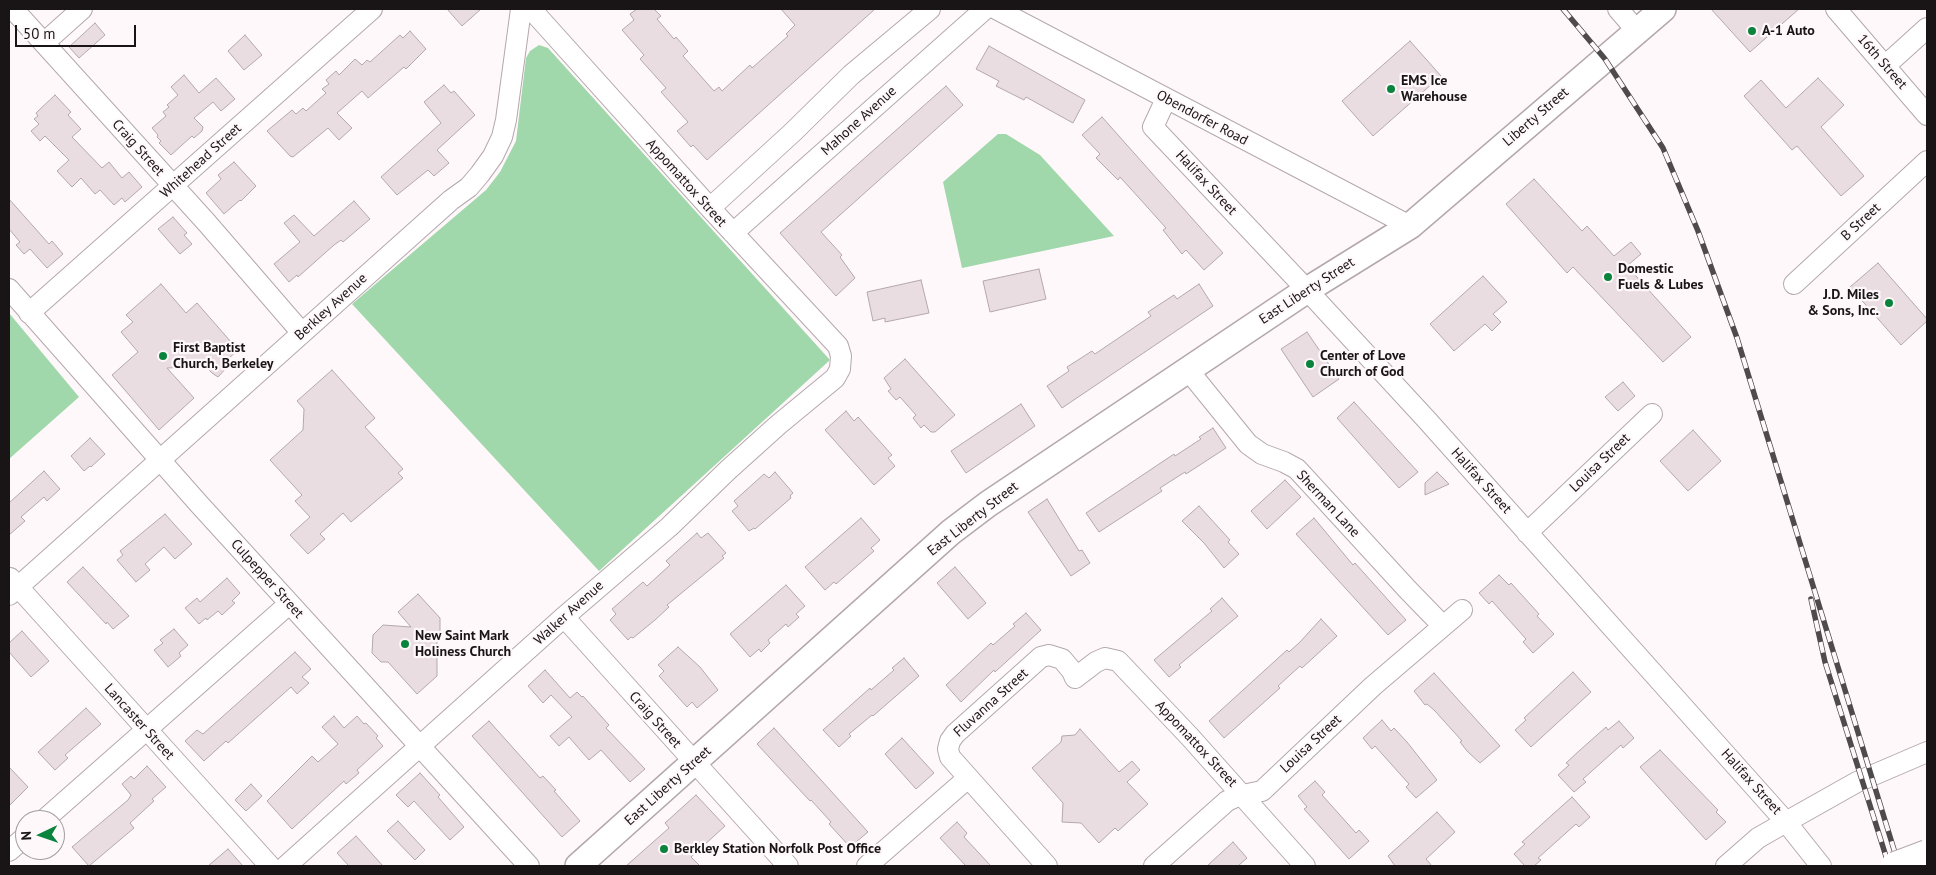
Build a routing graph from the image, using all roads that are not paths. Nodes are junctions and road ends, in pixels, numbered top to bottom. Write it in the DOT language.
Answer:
graph roads {
  1 [pos="13,9"];
  2 [pos="82,9"];
  3 [pos="372,9"];
  4 [pos="521,9"];
  5 [pos="531,9"];
  6 [pos="930,9"];
  7 [pos="985,9"];
  8 [pos="996,9"];
  9 [pos="1618,9"];
  10 [pos="1663,9"];
  11 [pos="1836,9"];
  12 [pos="1927,28"];
  13 [pos="1637,31"];
  14 [pos="44,43"];
  15 [pos="1885,66"];
  16 [pos="1166,99"];
  17 [pos="1927,115"];
  18 [pos="1927,160"];
  19 [pos="173,186"];
  20 [pos="710,208"];
  21 [pos="1410,226"];
  22 [pos="733,234"];
  23 [pos="1794,284"];
  24 [pos="9,289"];
  25 [pos="1307,290"];
  26 [pos="30,313"];
  27 [pos="302,333"];
  28 [pos="842,356"];
  29 [pos="1188,370"];
  30 [pos="1652,414"];
  31 [pos="160,459"];
  32 [pos="1527,533"];
  33 [pos="12,586"];
  34 [pos="289,604"];
  35 [pos="1462,610"];
  36 [pos="564,617"];
  37 [pos="1442,625"];
  38 [pos="1075,678"];
  39 [pos="147,731"];
  40 [pos="421,746"];
  41 [pos="1927,752"];
  42 [pos="694,763"];
  43 [pos="968,778"];
  44 [pos="1243,796"];
  45 [pos="56,810"];
  46 [pos="1786,822"];
  47 [pos="1927,854"];
  48 [pos="270,866"];
  49 [pos="286,866"];
  50 [pos="529,866"];
  51 [pos="578,866"];
  52 [pos="788,866"];
  53 [pos="867,866"];
  54 [pos="1047,866"];
  55 [pos="1154,866"];
  56 [pos="1304,866"];
  57 [pos="1726,866"];
  58 [pos="1821,866"];
  59 [pos="1895,866"];
  1 -- 14 [label="street, Craig Street"];
  2 -- 14 [label="street"];
  3 -- 19 [label="street, Whitehead Street"];
  4 -- 27 [label="street, Berkley Avenue"];
  5 -- 20 [label="street, Appomattox Street"];
  6 -- 20 [label="street"];
  7 -- 22 [label="street, Mahone Avenue"];
  8 -- 16 [label="street, Obendorfer Road"];
  9 -- 13 [label="street"];
  10 -- 13 [label="main road, Liberty Street"];
  11 -- 15 [label="street, 16th Street"];
  12 -- 15 [label="street"];
  13 -- 21 [label="main road, Liberty Street"];
  14 -- 19 [label="street, Craig Street"];
  15 -- 17 [label="street, 16th Street"];
  16 -- 21 [label="street, Obendorfer Road"];
  16 -- 25 [label="street, Halifax Street"];
  18 -- 23 [label="street, B Street"];
  19 -- 26 [label="street, Whitehead Street"];
  19 -- 27 [label="street, Craig Street"];
  20 -- 22 [label="street, Appomattox Street"];
  21 -- 25 [label="main road, East Liberty Street"];
  22 -- 28 [label="street, Appomattox Street"];
  24 -- 26 [label="street, Culpepper Street"];
  25 -- 29 [label="main road, East Liberty Street"];
  25 -- 32 [label="street, Halifax Street"];
  26 -- 31 [label="street, Culpepper Street"];
  27 -- 31 [label="street, Berkley Avenue"];
  28 -- 36 [label="street, Walker Avenue"];
  29 -- 37 [label="street, Sherman Lane"];
  29 -- 42 [label="main road, East Liberty Street"];
  30 -- 32 [label="street, Louisa Street"];
  31 -- 33 [label="street, Berkley Avenue"];
  31 -- 34 [label="street, Culpepper Street"];
  32 -- 46 [label="street, Halifax Street"];
  33 -- 39 [label="street, Lancaster Street"];
  34 -- 39 [label="street"];
  34 -- 40 [label="street, Culpepper Street"];
  35 -- 37 [label="street, Louisa Street"];
  36 -- 40 [label="street, Walker Avenue"];
  36 -- 42 [label="street, Craig Street"];
  37 -- 44 [label="street, Louisa Street"];
  38 -- 43 [label="street, Fluvanna Street"];
  38 -- 44 [label="street, Appomattox Street"];
  39 -- 45 [label="street"];
  39 -- 48 [label="street, Lancaster Street"];
  40 -- 49 [label="street, Walker Avenue"];
  40 -- 50 [label="street, Culpepper Street"];
  41 -- 46 [label="street"];
  42 -- 51 [label="main road, East Liberty Street"];
  42 -- 52 [label="street, Craig Street"];
  43 -- 53 [label="street"];
  43 -- 54 [label="street"];
  44 -- 55 [label="street, Louisa Street"];
  44 -- 56 [label="street, Appomattox Street"];
  46 -- 57 [label="street"];
  46 -- 58 [label="street, Halifax Street"];
  47 -- 59 [label="highway, bridge"];
}
